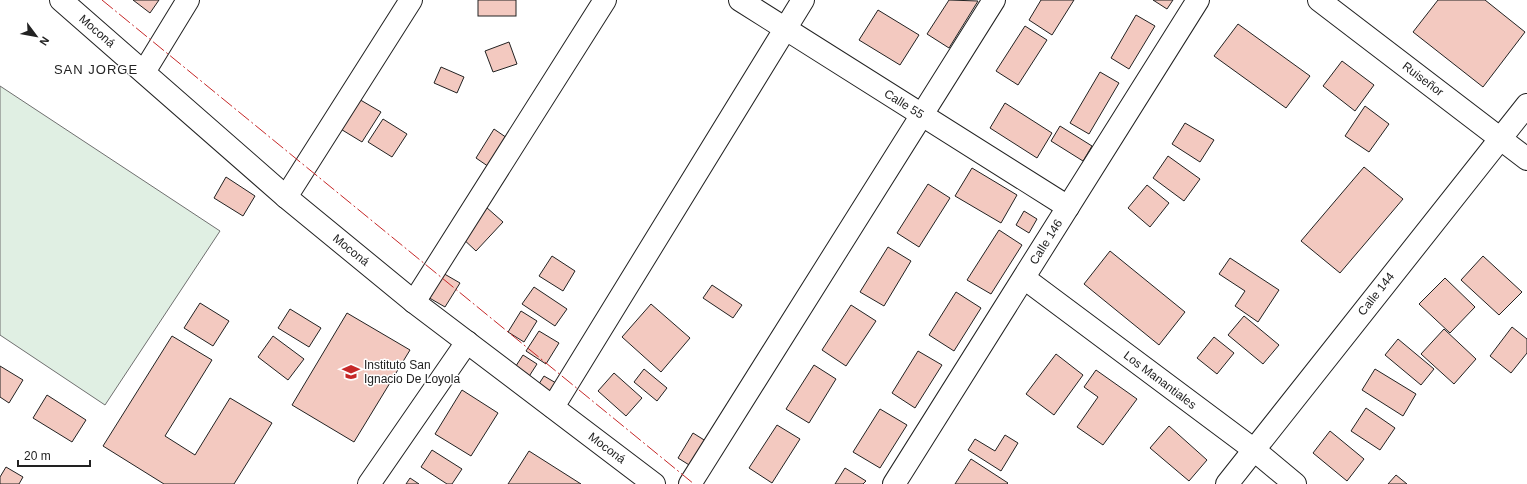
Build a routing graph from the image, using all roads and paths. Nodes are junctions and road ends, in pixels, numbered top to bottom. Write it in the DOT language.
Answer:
graph roads {
  1 [pos="61,0"];
  2 [pos="188,0"];
  3 [pos="411,0"];
  4 [pos="605,0"];
  5 [pos="740,0"];
  6 [pos="803,0"];
  7 [pos="994,0"];
  8 [pos="1198,0"];
  9 [pos="1319,0"];
  10 [pos="785,28"];
  11 [pos="144,72"];
  12 [pos="1527,105"];
  13 [pos="921,115"];
  14 [pos="1500,138"];
  15 [pos="1527,159"];
  16 [pos="286,197"];
  17 [pos="1068,207"];
  18 [pos="1024,278"];
  19 [pos="414,302"];
  20 [pos="467,342"];
  21 [pos="554,408"];
  22 [pos="1253,449"];
  23 [pos="652,483"];
  24 [pos="369,484"];
  25 [pos="690,484"];
  26 [pos="894,484"];
  27 [pos="1227,484"];
  28 [pos="1295,484"];
  1 -- 11 [label="street, Moconá"];
  2 -- 11 [label="street"];
  3 -- 16 [label="street"];
  4 -- 19 [label="street"];
  5 -- 10 [label="street, Calle 55"];
  6 -- 10 [label="street"];
  7 -- 13 [label="street"];
  8 -- 17 [label="street, Calle 146"];
  9 -- 14 [label="street, Ruiseñor"];
  10 -- 13 [label="street, Calle 55"];
  10 -- 21 [label="street"];
  11 -- 16 [label="street, Moconá"];
  12 -- 14 [label="street, Calle 144"];
  13 -- 17 [label="street, Calle 55"];
  13 -- 25 [label="street"];
  14 -- 15 [label="street, Ruiseñor"];
  14 -- 22 [label="street, Calle 144"];
  16 -- 19 [label="street, Moconá"];
  17 -- 18 [label="street, Calle 146"];
  18 -- 22 [label="street, Los Manantiales"];
  18 -- 26 [label="street, Calle 146"];
  19 -- 20 [label="street, Moconá"];
  20 -- 21 [label="street, Moconá"];
  20 -- 24 [label="street"];
  21 -- 23 [label="street, Moconá"];
  22 -- 27 [label="street, Calle 144"];
  22 -- 28 [label="street, Los Manantiales"];
}
